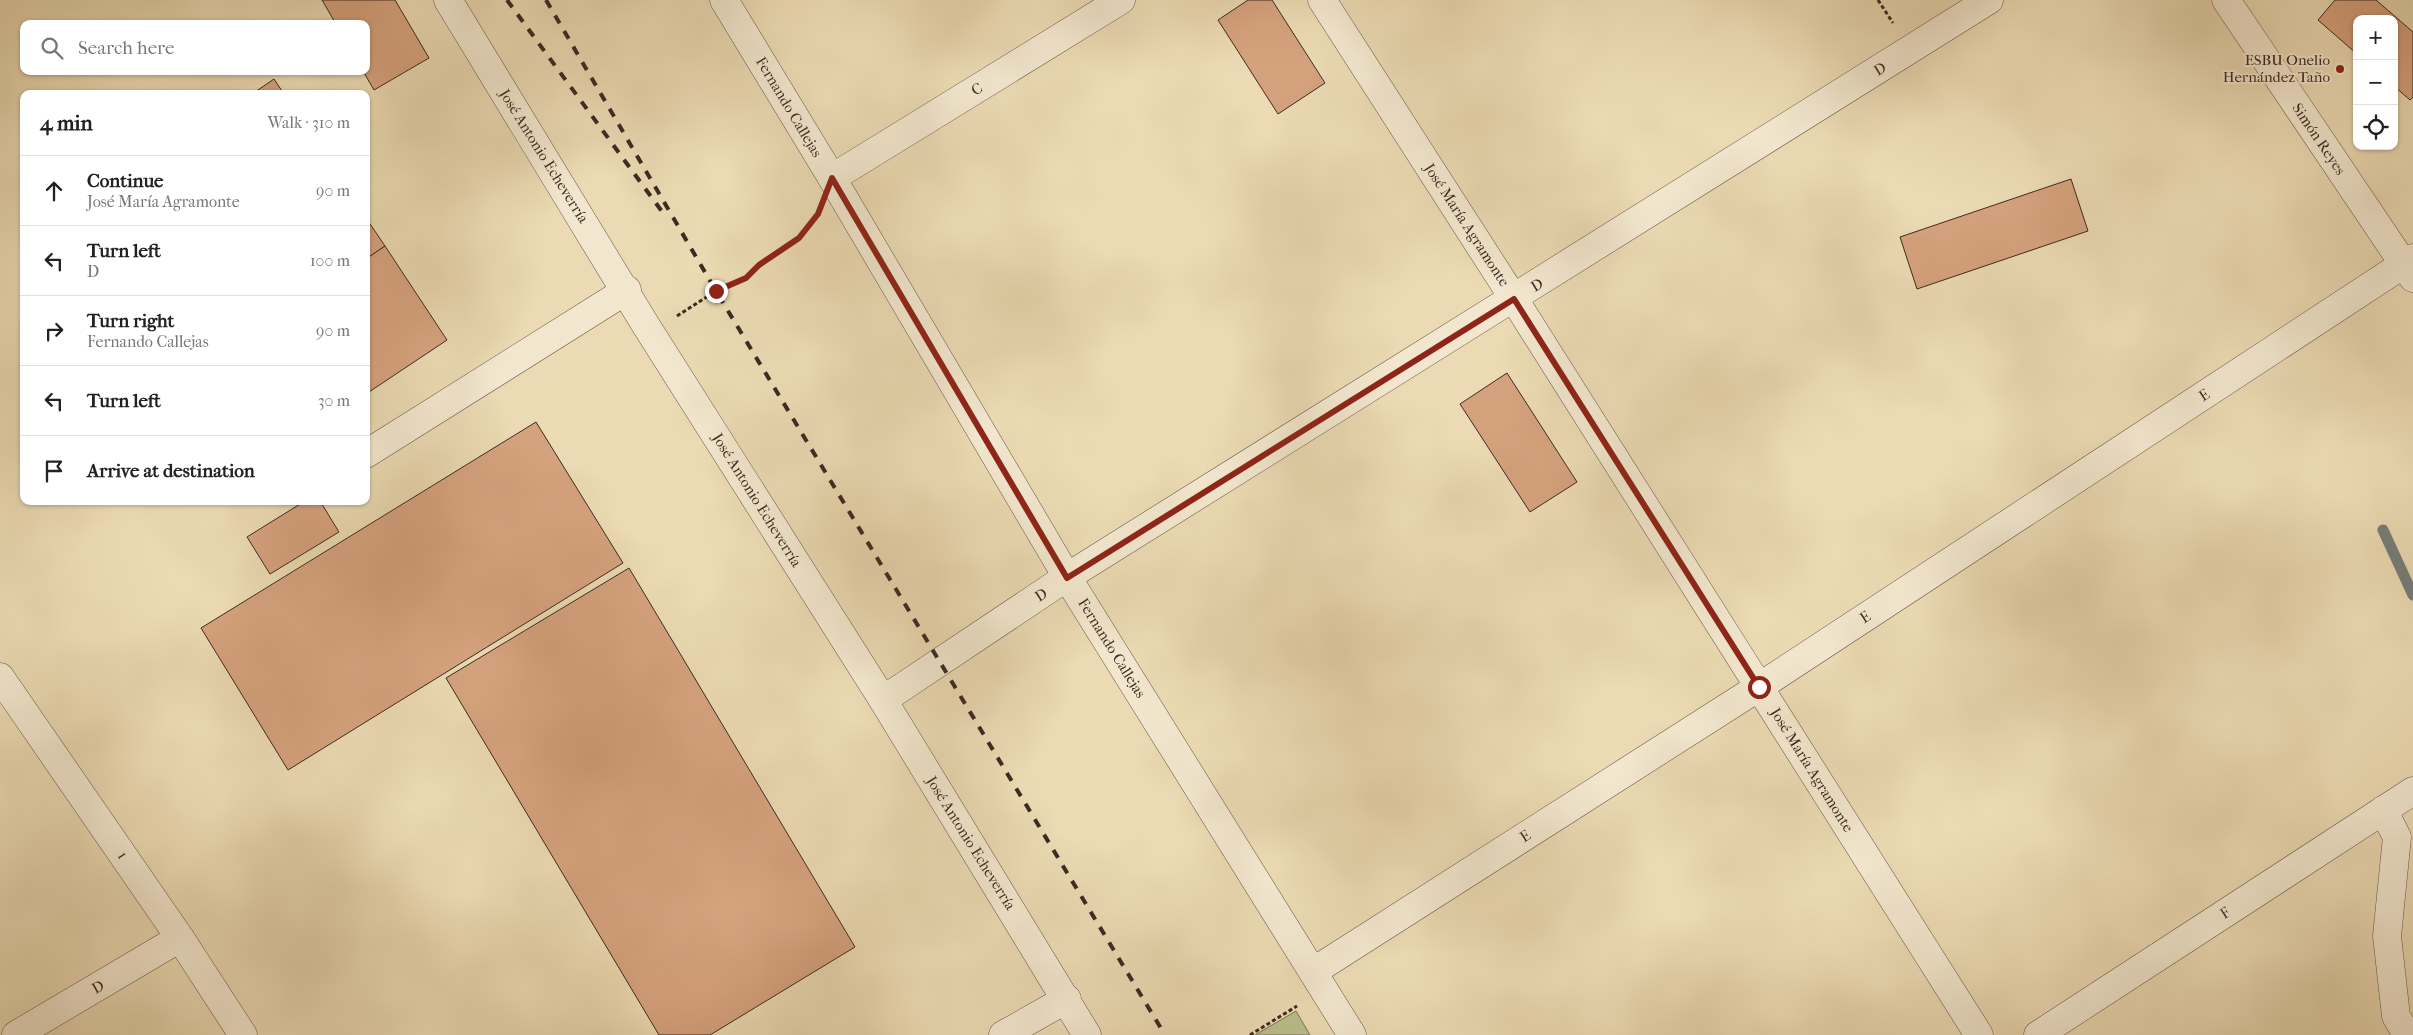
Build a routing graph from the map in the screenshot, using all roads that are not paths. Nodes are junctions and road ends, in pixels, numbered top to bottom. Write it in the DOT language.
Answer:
graph roads {
  1 [pos="448,0"];
  2 [pos="724,0"];
  3 [pos="1121,0"];
  4 [pos="1322,0"];
  5 [pos="1989,0"];
  6 [pos="2226,0"];
  7 [pos="832,178"];
  8 [pos="2410,267"];
  9 [pos="627,290"];
  10 [pos="1514,299"];
  11 [pos="370,451"];
  12 [pos="1067,578"];
  13 [pos="0,677"];
  14 [pos="1759,687"];
  15 [pos="883,700"];
  16 [pos="2412,791"];
  17 [pos="2382,810"];
  18 [pos="180,938"];
  19 [pos="1320,980"];
  20 [pos="1067,999"];
  21 [pos="16,1035"];
  22 [pos="243,1035"];
  23 [pos="1003,1035"];
  24 [pos="1087,1035"];
  25 [pos="1352,1035"];
  26 [pos="1979,1035"];
  27 [pos="2038,1035"];
  28 [pos="2406,1035"];
  1 -- 9 [label="street, José Antonio Echeverría"];
  2 -- 7 [label="street, Fernando Callejas"];
  3 -- 7 [label="street, C"];
  4 -- 10 [label="street, José María Agramonte"];
  5 -- 10 [label="street, D"];
  6 -- 8 [label="street, Simón Reyes"];
  7 -- 12 [label="street, Fernando Callejas"];
  8 -- 14 [label="street, E"];
  9 -- 11 [label="street"];
  9 -- 15 [label="street, José Antonio Echeverría"];
  10 -- 12 [label="street, D"];
  10 -- 14 [label="street, José María Agramonte"];
  12 -- 15 [label="street, D"];
  12 -- 19 [label="street, Fernando Callejas"];
  13 -- 18 [label="street, 1"];
  14 -- 19 [label="street, E"];
  14 -- 26 [label="street, José María Agramonte"];
  15 -- 20 [label="street, José Antonio Echeverría"];
  16 -- 17 [label="street, F"];
  17 -- 27 [label="street, F"];
  17 -- 28 [label="street"];
  18 -- 21 [label="street, D"];
  18 -- 22 [label="street, 1"];
  19 -- 25 [label="street, Fernando Callejas"];
  20 -- 23 [label="street"];
  20 -- 24 [label="street, José Antonio Echeverría"];
}
